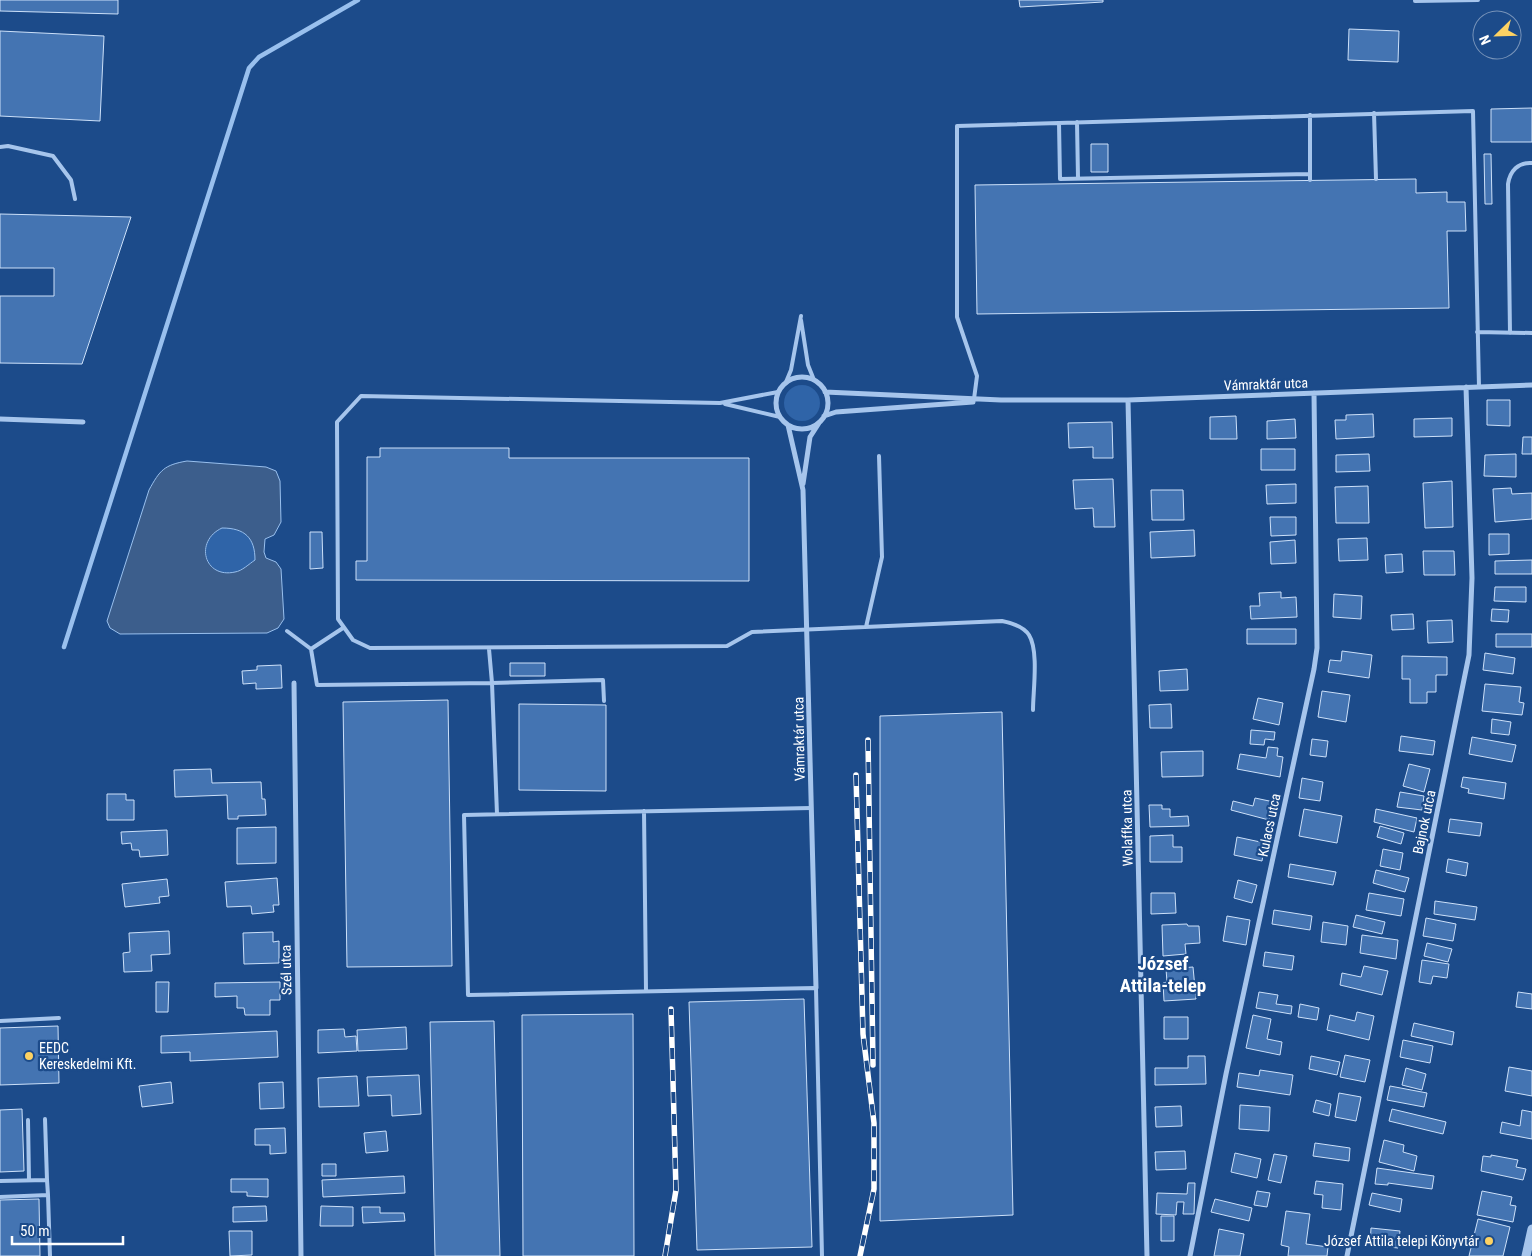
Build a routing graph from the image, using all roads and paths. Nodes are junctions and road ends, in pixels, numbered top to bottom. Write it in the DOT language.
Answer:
graph roads {
  1 [pos="1478,0"];
  2 [pos="1415,2"];
  3 [pos="1374,114"];
  4 [pos="1310,115"];
  5 [pos="1077,122"];
  6 [pos="1059,123"];
  7 [pos="0,147"];
  8 [pos="1532,163"];
  9 [pos="1310,174"];
  10 [pos="1078,178"];
  11 [pos="1310,180"];
  12 [pos="1376,180"];
  13 [pos="75,198"];
  14 [pos="1478,332"];
  15 [pos="1510,333"];
  16 [pos="1532,333"];
  17 [pos="814,380"];
  18 [pos="786,382"];
  19 [pos="1532,385"];
  20 [pos="1479,386"];
  21 [pos="1466,387"];
  22 [pos="778,392"];
  23 [pos="826,392"];
  24 [pos="1314,393"];
  25 [pos="974,399"];
  26 [pos="1001,400"];
  27 [pos="1128,400"];
  28 [pos="720,403"];
  29 [pos="824,416"];
  30 [pos="780,417"];
  31 [pos="0,419"];
  32 [pos="83,422"];
  33 [pos="819,423"];
  34 [pos="788,425"];
  35 [pos="879,456"];
  36 [pos="802,490"];
  37 [pos="866,627"];
  38 [pos="343,628"];
  39 [pos="807,630"];
  40 [pos="287,631"];
  41 [pos="311,649"];
  42 [pos="489,649"];
  43 [pos="294,683"];
  44 [pos="492,683"];
  45 [pos="604,701"];
  46 [pos="1033,710"];
  47 [pos="811,808"];
  48 [pos="644,811"];
  49 [pos="497,814"];
  50 [pos="816,988"];
  51 [pos="646,992"];
  52 [pos="59,1018"];
  53 [pos="0,1021"];
  54 [pos="45,1118"];
  55 [pos="28,1120"];
  56 [pos="29,1180"];
  57 [pos="47,1180"];
  58 [pos="0,1181"];
  59 [pos="48,1196"];
  60 [pos="0,1197"];
  61 [pos="1532,1229"];
  62 [pos="50,1256"];
  63 [pos="301,1256"];
  64 [pos="822,1256"];
  65 [pos="1147,1256"];
  66 [pos="1190,1256"];
  67 [pos="1346,1256"];
  68 [pos="1526,1256"];
  1 -- 2 [label="lane"];
  3 -- 4 [label="lane"];
  3 -- 12 [label="lane"];
  3 -- 14 [label="lane"];
  4 -- 5 [label="lane"];
  4 -- 9 [label="lane"];
  5 -- 6 [label="lane"];
  5 -- 10 [label="lane"];
  6 -- 10 [label="lane"];
  6 -- 25 [label="lane"];
  7 -- 13 [label="lane"];
  8 -- 15 [label="lane"];
  9 -- 10 [label="lane"];
  9 -- 11 [label="lane"];
  14 -- 15 [label="lane"];
  14 -- 20 [label="lane"];
  15 -- 16 [label="lane"];
  17 -- 18 [label="street"];
  17 -- 18 [label="lane"];
  17 -- 23 [label="street"];
  18 -- 22 [label="street"];
  19 -- 20 [label="street, Vámraktár utca"];
  20 -- 21 [label="street, Vámraktár utca"];
  21 -- 24 [label="street, Vámraktár utca"];
  21 -- 67 [label="street, Bajnok utca"];
  22 -- 28 [label="lane"];
  22 -- 30 [label="street"];
  23 -- 25 [label="street, Vámraktár utca"];
  23 -- 29 [label="street"];
  24 -- 27 [label="street, Vámraktár utca"];
  24 -- 66 [label="street, Kulacs utca"];
  25 -- 26 [label="street, Vámraktár utca"];
  26 -- 27 [label="street, Vámraktár utca"];
  26 -- 29 [label="street, Vámraktár utca"];
  27 -- 65 [label="street, Wolaffka utca"];
  28 -- 30 [label="lane"];
  28 -- 38 [label="lane"];
  29 -- 33 [label="street"];
  30 -- 34 [label="street"];
  31 -- 32 [label="street"];
  33 -- 34 [label="street"];
  33 -- 36 [label="street, Vámraktár utca"];
  34 -- 36 [label="street, Vámraktár utca"];
  35 -- 37 [label="lane"];
  36 -- 39 [label="street, Vámraktár utca"];
  37 -- 39 [label="lane"];
  37 -- 46 [label="lane"];
  38 -- 41 [label="lane"];
  38 -- 42 [label="lane"];
  39 -- 42 [label="lane"];
  39 -- 47 [label="street, Vámraktár utca"];
  40 -- 41 [label="lane"];
  41 -- 44 [label="lane"];
  42 -- 44 [label="lane"];
  43 -- 63 [label="street, Szél utca"];
  44 -- 45 [label="lane"];
  44 -- 49 [label="lane"];
  47 -- 48 [label="lane"];
  47 -- 50 [label="street, Vámraktár utca"];
  48 -- 49 [label="lane"];
  48 -- 51 [label="lane"];
  49 -- 51 [label="lane"];
  50 -- 51 [label="lane"];
  50 -- 64 [label="lane"];
  52 -- 53 [label="lane"];
  54 -- 57 [label="lane"];
  55 -- 56 [label="lane"];
  56 -- 57 [label="lane"];
  56 -- 58 [label="lane"];
  57 -- 59 [label="lane"];
  59 -- 60 [label="lane"];
  59 -- 62 [label="lane"];
  61 -- 68 [label="street"];
}
